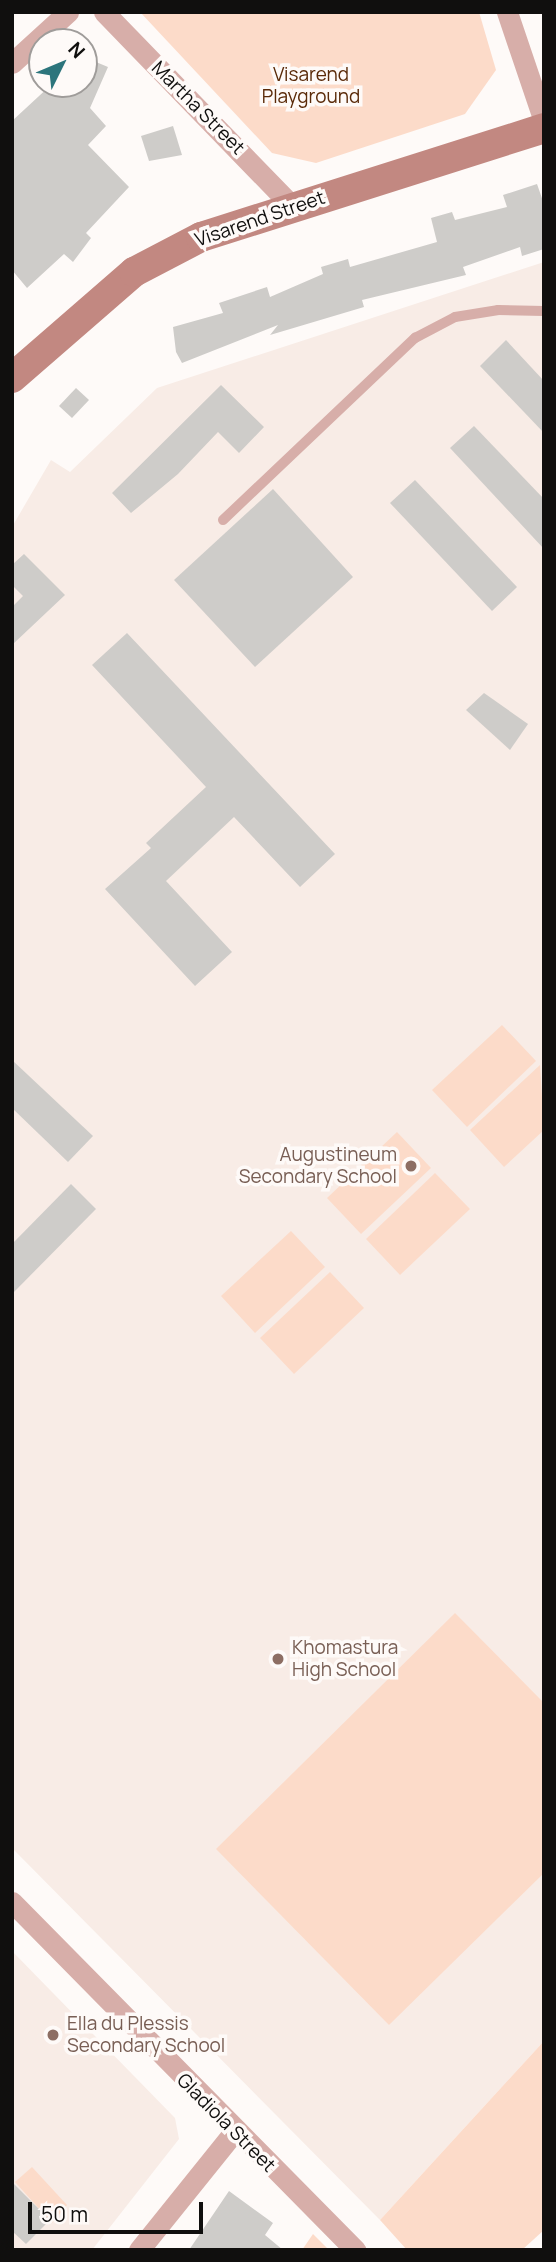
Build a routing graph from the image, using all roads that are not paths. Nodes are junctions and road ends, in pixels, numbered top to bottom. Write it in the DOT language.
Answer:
graph roads {
  1 [pos="68,12"];
  2 [pos="104,12"];
  3 [pos="507,12"];
  4 [pos="12,63"];
  5 [pos="544,121"];
  6 [pos="544,128"];
  7 [pos="291,205"];
  8 [pos="544,311"];
  9 [pos="12,378"];
  10 [pos="223,520"];
  11 [pos="12,1902"];
  12 [pos="234,2132"];
  13 [pos="139,2250"];
  14 [pos="355,2250"];
  1 -- 4 [label="street"];
  2 -- 7 [label="street, Martha Street"];
  3 -- 5 [label="street"];
  6 -- 7 [label="street, Visarend Street"];
  7 -- 9 [label="street, Visarend Street"];
  8 -- 10 [label="lane"];
  11 -- 12 [label="street, Gladiola Street"];
  12 -- 13 [label="street"];
  12 -- 14 [label="street, Gladiola Street"];
}
